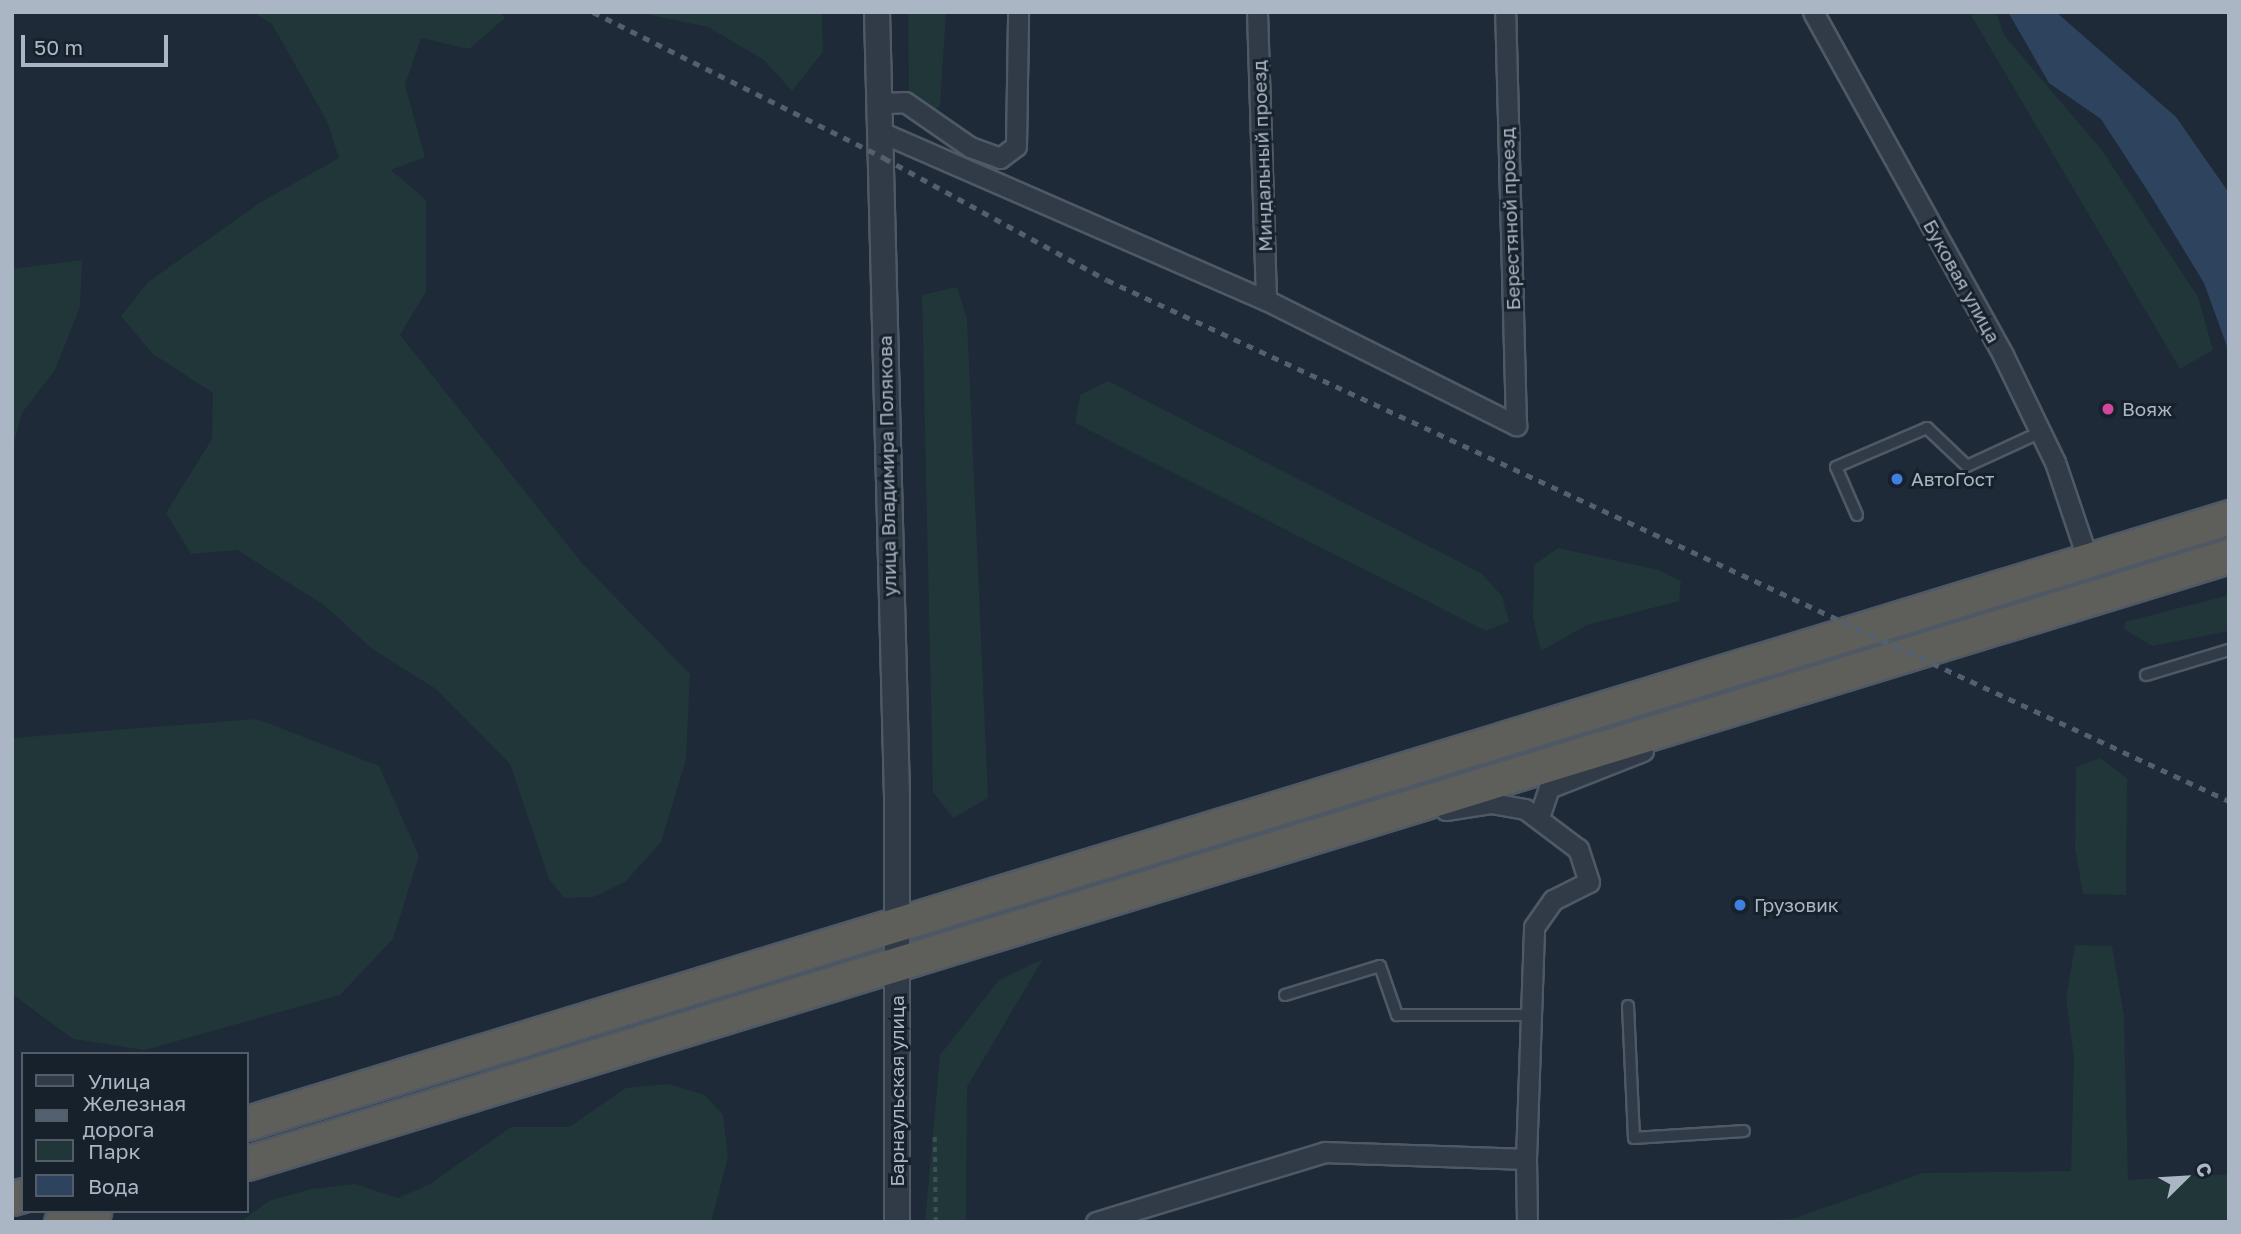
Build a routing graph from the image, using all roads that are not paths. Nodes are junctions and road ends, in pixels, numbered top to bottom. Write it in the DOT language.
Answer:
graph roads {
  1 [pos="877,12"];
  2 [pos="1018,12"];
  3 [pos="1257,12"];
  4 [pos="1505,12"];
  5 [pos="1813,12"];
  6 [pos="881,103"];
  7 [pos="883,133"];
  8 [pos="1266,300"];
  9 [pos="2041,432"];
  10 [pos="1857,515"];
  11 [pos="2229,517"];
  12 [pos="2229,556"];
  13 [pos="2088,560"];
  14 [pos="2229,650"];
  15 [pos="2146,675"];
  16 [pos="1707,716"];
  17 [pos="1409,807"];
  18 [pos="1539,817"];
  19 [pos="897,920"];
  20 [pos="897,959"];
  21 [pos="1284,995"];
  22 [pos="1628,1006"];
  23 [pos="1530,1015"];
  24 [pos="248,1123"];
  25 [pos="1744,1131"];
  26 [pos="1526,1159"];
  27 [pos="248,1163"];
  28 [pos="88,1213"];
  29 [pos="61,1222"];
  30 [pos="897,1222"];
  31 [pos="1096,1222"];
  32 [pos="1527,1222"];
  1 -- 6 [label="street, улица Владимира Полякова"];
  2 -- 6 [label="street"];
  3 -- 8 [label="street, Миндальный проезд"];
  4 -- 8 [label="street, Берестяной проезд"];
  5 -- 9 [label="street, Буковая улица"];
  6 -- 7 [label="street, улица Владимира Полякова"];
  7 -- 8 [label="street"];
  7 -- 19 [label="street, улица Владимира Полякова"];
  9 -- 10 [label="lane"];
  9 -- 13 [label="street, Буковая улица"];
  11 -- 13 [label="highway"];
  12 -- 16 [label="highway"];
  13 -- 19 [label="highway"];
  14 -- 15 [label="lane"];
  16 -- 17 [label="highway"];
  16 -- 18 [label="street"];
  17 -- 18 [label="street"];
  17 -- 20 [label="highway"];
  18 -- 23 [label="street"];
  19 -- 20 [label="street, улица Владимира Полякова"];
  19 -- 24 [label="highway"];
  20 -- 27 [label="highway"];
  20 -- 30 [label="street, Барнаульская улица"];
  21 -- 23 [label="lane"];
  22 -- 25 [label="lane"];
  23 -- 26 [label="street"];
  26 -- 31 [label="street"];
  26 -- 32 [label="street"];
  28 -- 29 [label="highway"];
}
